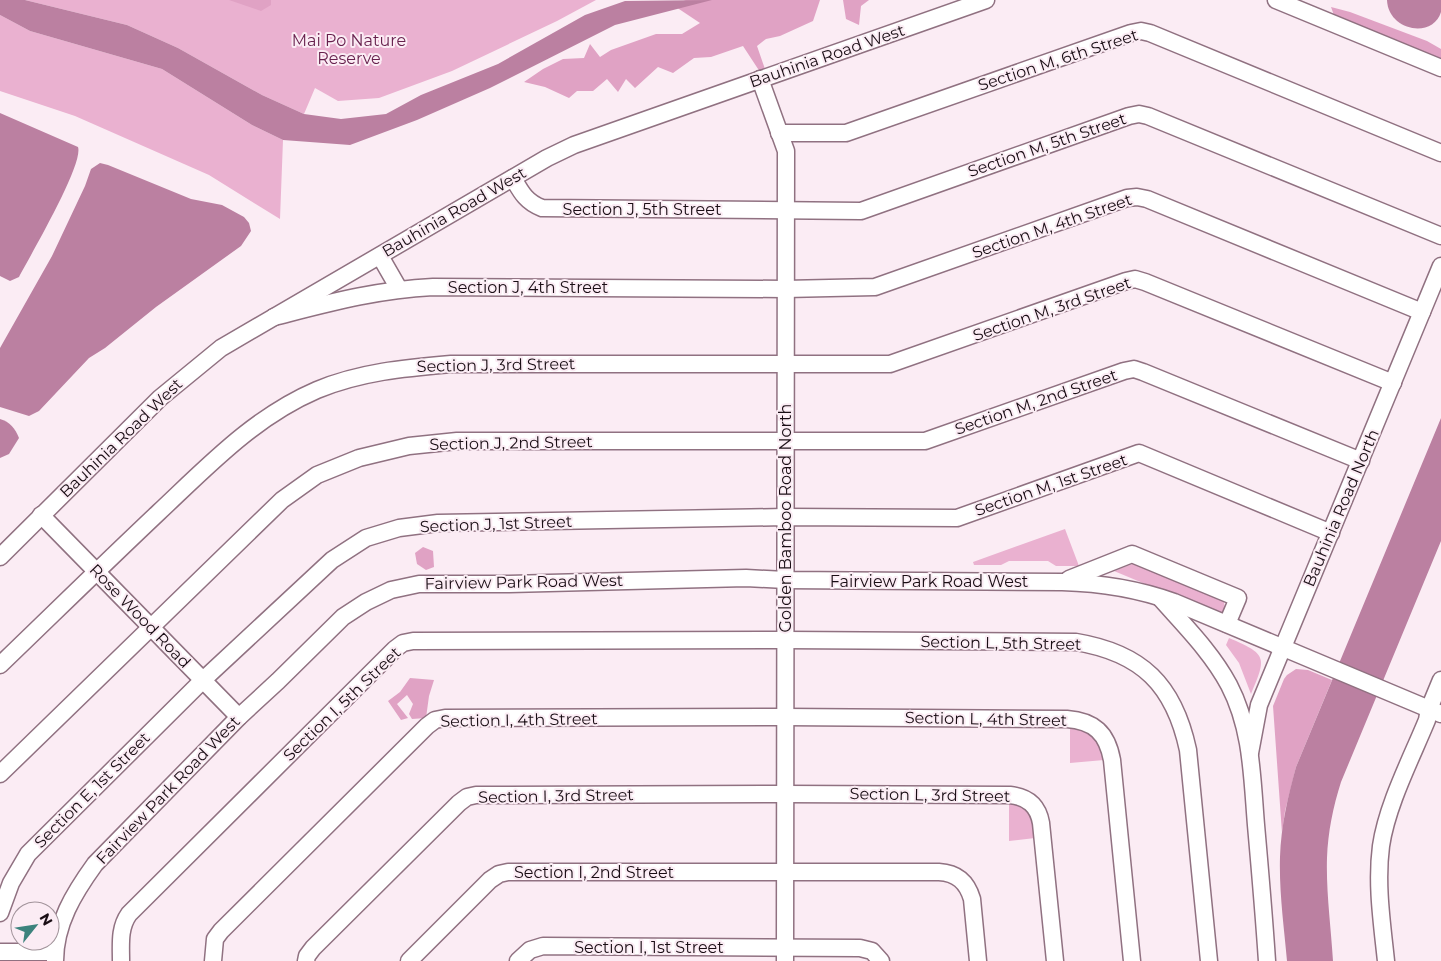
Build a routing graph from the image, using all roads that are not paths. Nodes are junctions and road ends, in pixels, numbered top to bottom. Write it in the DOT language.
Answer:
graph roads {
  1 [pos="986,0"];
  2 [pos="1276,0"];
  3 [pos="1441,68"];
  4 [pos="760,79"];
  5 [pos="779,133"];
  6 [pos="1441,153"];
  7 [pos="513,178"];
  8 [pos="786,210"];
  9 [pos="1441,236"];
  10 [pos="380,256"];
  11 [pos="1441,266"];
  12 [pos="399,289"];
  13 [pos="786,289"];
  14 [pos="1422,312"];
  15 [pos="274,317"];
  16 [pos="785,363"];
  17 [pos="1392,383"];
  18 [pos="785,442"];
  19 [pos="1361,461"];
  20 [pos="42,515"];
  21 [pos="785,517"];
  22 [pos="1331,533"];
  23 [pos="0,557"];
  24 [pos="96,571"];
  25 [pos="785,580"];
  26 [pos="1062,582"];
  27 [pos="1160,597"];
  28 [pos="1227,624"];
  29 [pos="150,626"];
  30 [pos="785,640"];
  31 [pos="1283,648"];
  32 [pos="0,665"];
  33 [pos="202,680"];
  34 [pos="1441,680"];
  35 [pos="1435,712"];
  36 [pos="239,717"];
  37 [pos="785,717"];
  38 [pos="1250,753"];
  39 [pos="0,774"];
  40 [pos="785,794"];
  41 [pos="785,871"];
  42 [pos="0,913"];
  43 [pos="0,952"];
  44 [pos="785,954"];
  45 [pos="55,956"];
  46 [pos="121,961"];
  47 [pos="213,961"];
  48 [pos="306,961"];
  49 [pos="409,961"];
  50 [pos="518,961"];
  51 [pos="881,961"];
  52 [pos="978,961"];
  53 [pos="1055,961"];
  54 [pos="1132,961"];
  55 [pos="1208,961"];
  56 [pos="1267,961"];
  57 [pos="1386,961"];
  1 -- 4 [label="street, Bauhinia Road West"];
  2 -- 3 [label="street"];
  4 -- 5 [label="street, Golden Bamboo Road North"];
  4 -- 7 [label="street, Bauhinia Road West"];
  5 -- 6 [label="street, Section M, 6th Street"];
  5 -- 8 [label="street, Golden Bamboo Road North"];
  7 -- 8 [label="street, Section J, 5th Street"];
  7 -- 10 [label="street, Bauhinia Road West"];
  8 -- 9 [label="street, Section M, 5th Street"];
  8 -- 13 [label="street, Golden Bamboo Road North"];
  10 -- 12 [label="street"];
  10 -- 15 [label="street, Bauhinia Road West"];
  11 -- 14 [label="street, Bauhinia Road North"];
  12 -- 13 [label="street, Section J, 4th Street"];
  12 -- 15 [label="street, Section J, 4th Street"];
  13 -- 14 [label="street, Section M, 4th Street"];
  13 -- 16 [label="street, Golden Bamboo Road North"];
  14 -- 17 [label="street, Bauhinia Road North"];
  15 -- 20 [label="street, Bauhinia Road West"];
  16 -- 17 [label="street, Section M, 3rd Street"];
  16 -- 18 [label="street, Golden Bamboo Road North"];
  16 -- 24 [label="street, Section J, 3rd Street"];
  17 -- 19 [label="street, Bauhinia Road North"];
  18 -- 19 [label="street, Section M, 2nd Street"];
  18 -- 21 [label="street, Golden Bamboo Road North"];
  18 -- 29 [label="street, Section J, 2nd Street"];
  19 -- 22 [label="street, Bauhinia Road North"];
  20 -- 23 [label="street, Bauhinia Road West"];
  20 -- 24 [label="street, Rose Wood Road"];
  21 -- 22 [label="street, Section M, 1st Street"];
  21 -- 25 [label="street, Golden Bamboo Road North"];
  21 -- 33 [label="street, Section J, 1st Street"];
  22 -- 31 [label="street, Bauhinia Road North"];
  24 -- 29 [label="street, Rose Wood Road"];
  24 -- 32 [label="street, Section J, 3rd Street"];
  25 -- 26 [label="street, Fairview Park Road West"];
  25 -- 30 [label="street, Golden Bamboo Road North"];
  25 -- 36 [label="street, Fairview Park Road West"];
  26 -- 27 [label="street, Fairview Park Road West"];
  26 -- 28 [label="street"];
  27 -- 28 [label="street, Fairview Park Road West"];
  27 -- 38 [label="street"];
  28 -- 31 [label="street, Fairview Park Road West"];
  29 -- 33 [label="street, Rose Wood Road"];
  29 -- 39 [label="street, Section J, 2nd Street"];
  30 -- 37 [label="street, Golden Bamboo Road North"];
  30 -- 46 [label="street, Section I, 5th Street"];
  30 -- 55 [label="street, Section L, 5th Street"];
  31 -- 35 [label="street, Fairview Park Road West"];
  31 -- 38 [label="street, Bauhinia Road North"];
  33 -- 36 [label="street, Rose Wood Road"];
  33 -- 42 [label="street, Section E, 1st Street"];
  34 -- 35 [label="street"];
  35 -- 57 [label="street"];
  36 -- 45 [label="street, Fairview Park Road West"];
  37 -- 40 [label="street, Golden Bamboo Road North"];
  37 -- 47 [label="street, Section I, 4th Street"];
  37 -- 54 [label="street, Section L, 4th Street"];
  38 -- 56 [label="street"];
  40 -- 41 [label="street, Golden Bamboo Road North"];
  40 -- 48 [label="street, Section I, 3rd Street"];
  40 -- 53 [label="street, Section L, 3rd Street"];
  41 -- 44 [label="street, Golden Bamboo Road North"];
  41 -- 49 [label="street, Section I, 2nd Street"];
  41 -- 52 [label="street, Section I, 2nd Street"];
  43 -- 45 [label="street"];
  44 -- 50 [label="street, Section I, 1st Street"];
  44 -- 51 [label="street, Section I, 1st Street"];
}
